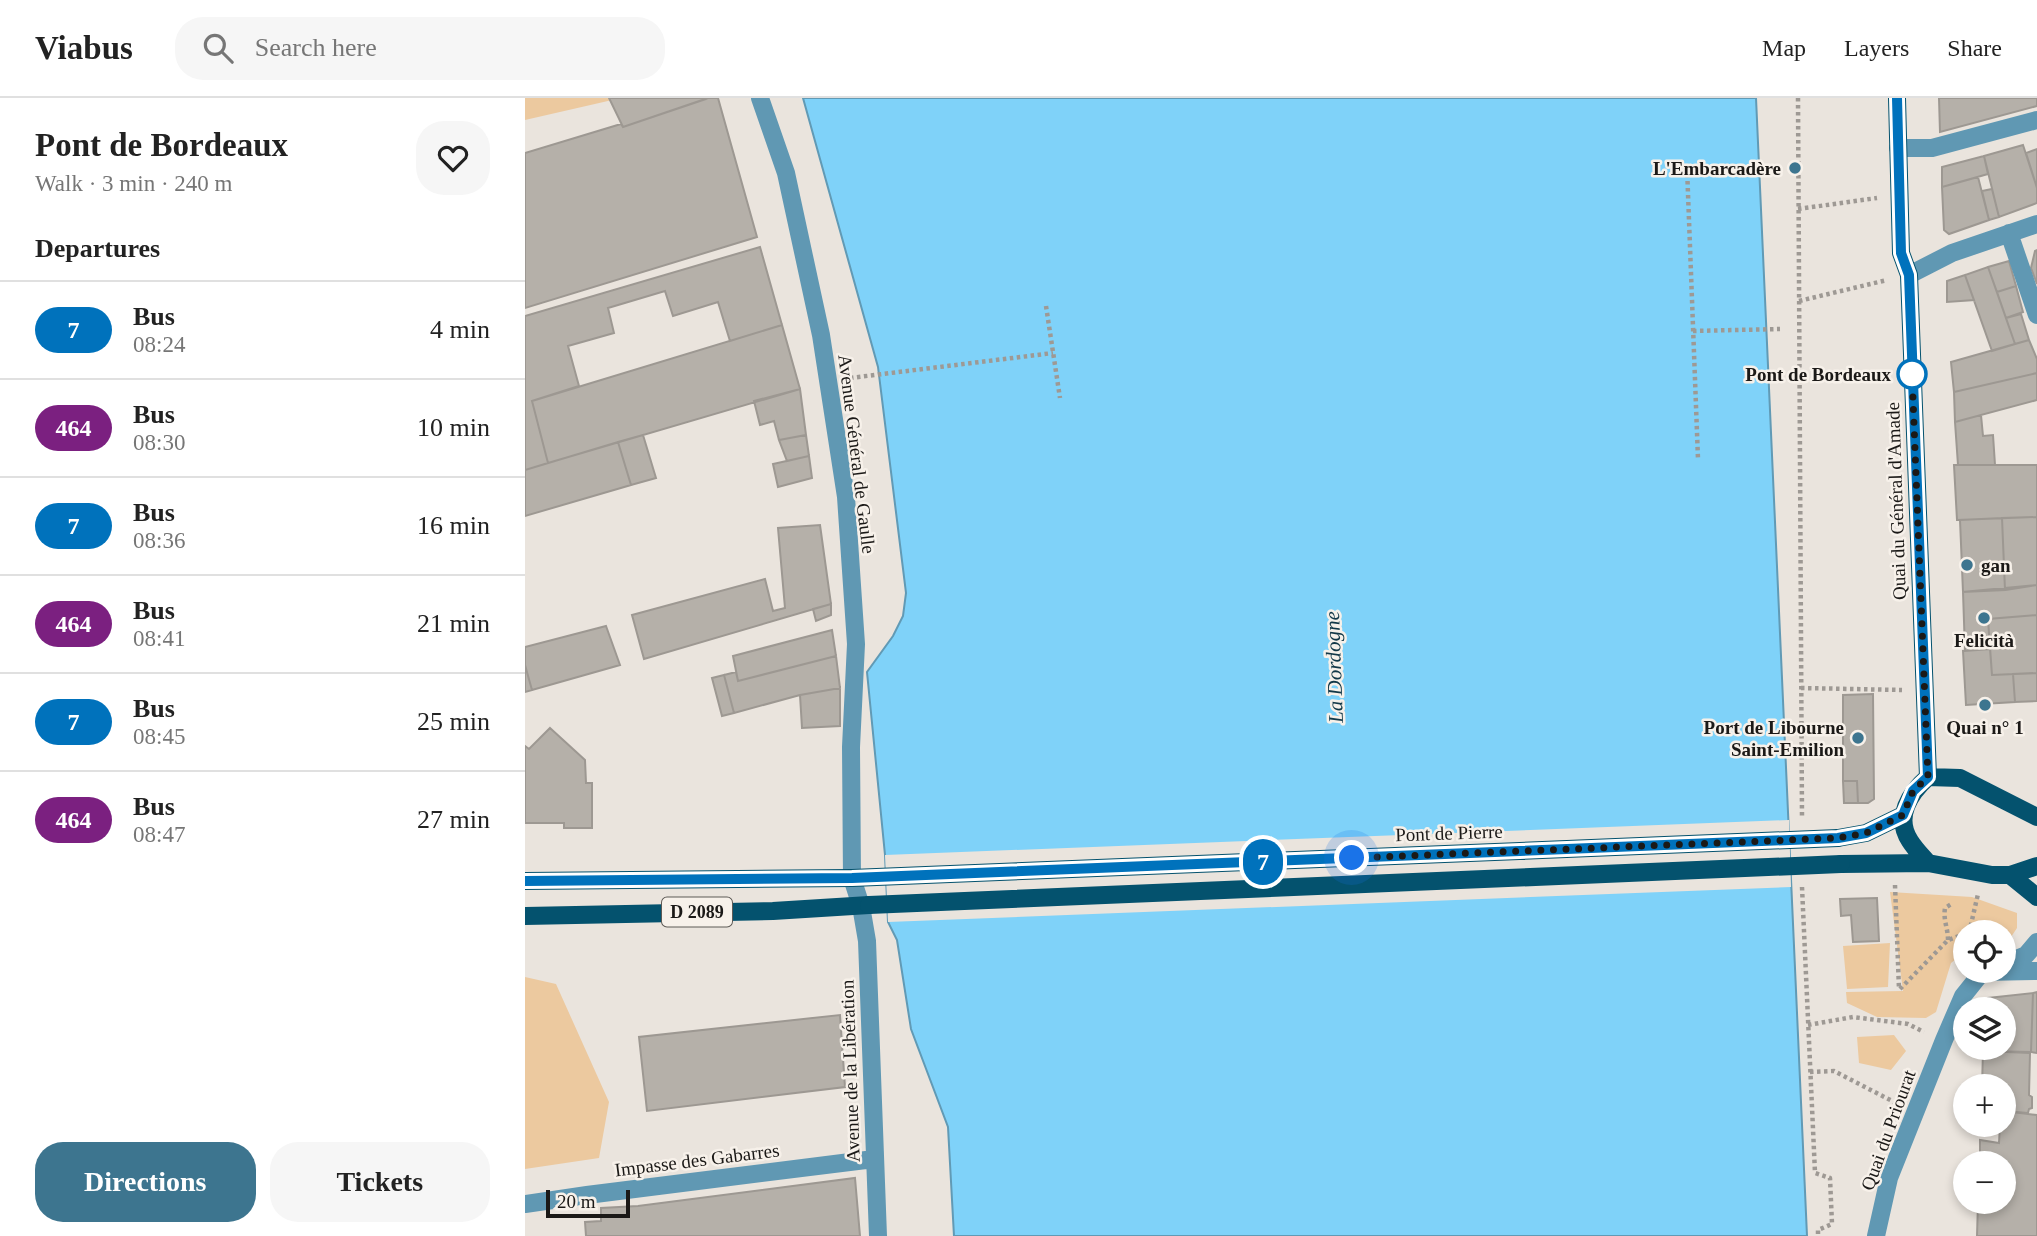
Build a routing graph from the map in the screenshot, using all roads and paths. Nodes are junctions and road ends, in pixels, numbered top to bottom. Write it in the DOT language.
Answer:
graph roads {
  1 [pos="760,98"];
  2 [pos="1798,98"];
  3 [pos="1897,98"];
  4 [pos="2037,120"];
  5 [pos="1898,148"];
  6 [pos="1688,167"];
  7 [pos="1898,195"];
  8 [pos="1798,209"];
  9 [pos="2037,224"];
  10 [pos="2009,233"];
  11 [pos="1909,275"];
  12 [pos="1799,301"];
  13 [pos="1046,306"];
  14 [pos="2037,315"];
  15 [pos="1780,329"];
  16 [pos="1693,331"];
  17 [pos="1053,353"];
  18 [pos="849,378"];
  19 [pos="1060,398"];
  20 [pos="1698,459"];
  21 [pos="1801,688"];
  22 [pos="1924,691"];
  23 [pos="1928,777"];
  24 [pos="1903,815"];
  25 [pos="2037,817"];
  26 [pos="1802,827"];
  27 [pos="1928,863"];
  28 [pos="1894,864"];
  29 [pos="2037,866"];
  30 [pos="2010,875"];
  31 [pos="1802,877"];
  32 [pos="852,878"];
  33 [pos="525,881"];
  34 [pos="1989,896"];
  35 [pos="2037,897"];
  36 [pos="1953,903"];
  37 [pos="865,905"];
  38 [pos="525,916"];
  39 [pos="1971,920"];
  40 [pos="1953,938"];
  41 [pos="1948,940"];
  42 [pos="2037,942"];
  43 [pos="2016,959"];
  44 [pos="2016,971"];
  45 [pos="2037,971"];
  46 [pos="1974,983"];
  47 [pos="1808,1025"];
  48 [pos="1944,1040"];
  49 [pos="1811,1072"];
  50 [pos="1916,1112"];
  51 [pos="874,1159"];
  52 [pos="525,1204"];
  53 [pos="878,1236"];
  54 [pos="1818,1236"];
  55 [pos="1876,1236"];
  1 -- 32 [label="street, Avenue Général de Gaulle"];
  2 -- 8 [label="path"];
  3 -- 5 [label="main road, Quai du Général d'Amade"];
  4 -- 5 [label="street"];
  5 -- 7 [label="main road, Quai du Général d'Amade"];
  6 -- 16 [label="path"];
  7 -- 8 [label="path"];
  7 -- 11 [label="main road, Quai du Général d'Amade"];
  8 -- 12 [label="path"];
  9 -- 10 [label="street"];
  10 -- 11 [label="street"];
  10 -- 14 [label="street"];
  11 -- 12 [label="path"];
  11 -- 22 [label="main road, Quai du Général d'Amade"];
  12 -- 21 [label="path"];
  13 -- 17 [label="path"];
  15 -- 16 [label="path"];
  16 -- 20 [label="path"];
  17 -- 18 [label="path"];
  17 -- 19 [label="path"];
  21 -- 22 [label="path"];
  21 -- 26 [label="path"];
  22 -- 23 [label="main road, Quai du Général d'Amade"];
  23 -- 24 [label="main road"];
  23 -- 25 [label="main road"];
  24 -- 27 [label="main road"];
  24 -- 32 [label="main road, Pont de Pierre / D 2089, bridge"];
  27 -- 28 [label="main road, D 2089"];
  27 -- 30 [label="main road"];
  28 -- 37 [label="main road, D 2089, bridge"];
  28 -- 41 [label="path"];
  29 -- 30 [label="main road"];
  30 -- 35 [label="main road"];
  31 -- 47 [label="path"];
  32 -- 33 [label="main road, D 2089"];
  32 -- 37 [label="street, Avenue Général de Gaulle"];
  34 -- 39 [label="path"];
  36 -- 41 [label="path"];
  37 -- 38 [label="main road, D 2089"];
  37 -- 51 [label="street, Avenue de la Libération"];
  40 -- 41 [label="path"];
  42 -- 43 [label="street"];
  44 -- 45 [label="street"];
  46 -- 48 [label="street, Quai du Priourat"];
  47 -- 48 [label="path"];
  47 -- 49 [label="path"];
  48 -- 50 [label="street, Quai du Priourat"];
  49 -- 50 [label="path"];
  49 -- 54 [label="path"];
  50 -- 55 [label="street, Quai du Priourat"];
  51 -- 52 [label="street, Impasse des Gabarres"];
  51 -- 53 [label="street, Avenue de la Libération"];
}
